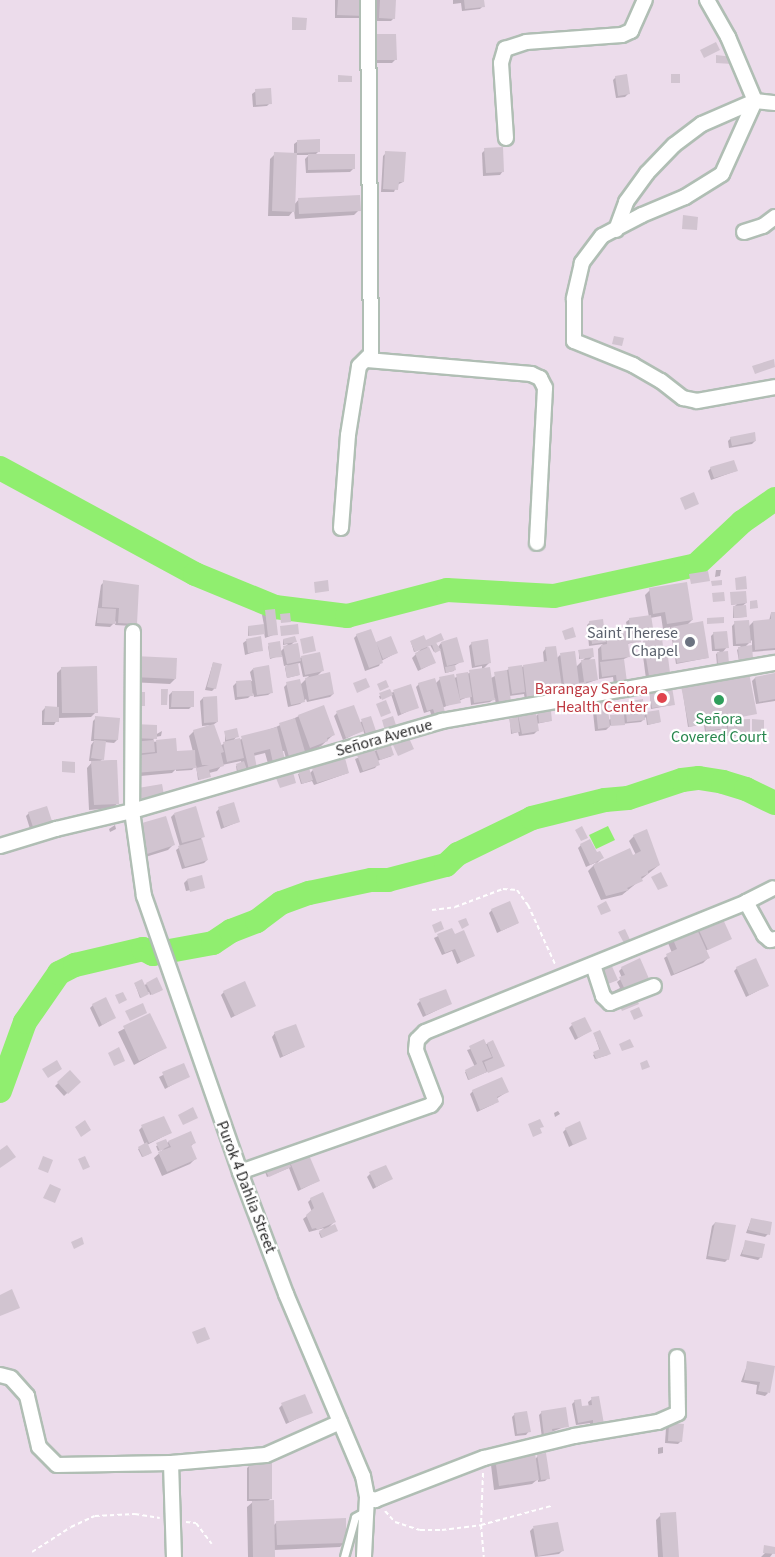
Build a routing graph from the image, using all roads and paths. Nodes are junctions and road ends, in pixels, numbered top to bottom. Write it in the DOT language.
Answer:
graph roads {
  1 [pos="369,0"];
  2 [pos="645,0"];
  3 [pos="707,0"];
  4 [pos="755,101"];
  5 [pos="775,103"];
  6 [pos="506,138"];
  7 [pos="775,217"];
  8 [pos="616,230"];
  9 [pos="744,232"];
  10 [pos="367,360"];
  11 [pos="775,387"];
  12 [pos="341,528"];
  13 [pos="537,543"];
  14 [pos="133,632"];
  15 [pos="775,663"];
  16 [pos="132,811"];
  17 [pos="0,846"];
  18 [pos="773,888"];
  19 [pos="746,902"];
  20 [pos="432,910"];
  21 [pos="775,939"];
  22 [pos="593,964"];
  23 [pos="562,977"];
  24 [pos="654,986"];
  25 [pos="240,1172"];
  26 [pos="677,1357"];
  27 [pos="2,1371"];
  28 [pos="340,1422"];
  29 [pos="484,1458"];
  30 [pos="171,1463"];
  31 [pos="370,1503"];
  32 [pos="551,1506"];
  33 [pos="175,1521"];
  34 [pos="481,1525"];
  35 [pos="212,1544"];
  36 [pos="32,1552"];
  37 [pos="174,1557"];
  38 [pos="344,1557"];
  39 [pos="364,1557"];
  40 [pos="484,1557"];
  1 -- 10 [label="street"];
  2 -- 6 [label="street"];
  3 -- 4 [label="street"];
  4 -- 5 [label="street"];
  4 -- 8 [label="street"];
  4 -- 8 [label="street"];
  7 -- 9 [label="street"];
  8 -- 11 [label="street"];
  10 -- 12 [label="street"];
  10 -- 13 [label="street"];
  14 -- 16 [label="street, Purok 4 Dahlia Street"];
  15 -- 16 [label="street, Señora Avenue"];
  16 -- 17 [label="street, Señora Avenue"];
  16 -- 25 [label="street, Purok 4 Dahlia Street"];
  18 -- 19 [label="street"];
  19 -- 21 [label="street"];
  19 -- 22 [label="street"];
  20 -- 23 [label="path"];
  22 -- 23 [label="street"];
  22 -- 24 [label="street"];
  23 -- 25 [label="street"];
  25 -- 28 [label="street, Purok 4 Dahlia Street"];
  26 -- 29 [label="street"];
  27 -- 30 [label="street"];
  28 -- 30 [label="street"];
  28 -- 31 [label="street, Purok 4 Dahlia Street"];
  29 -- 31 [label="street"];
  29 -- 34 [label="path"];
  30 -- 33 [label="street"];
  31 -- 34 [label="path"];
  31 -- 38 [label="lane"];
  31 -- 39 [label="street, Purok 4 Dahlia Street"];
  32 -- 34 [label="path"];
  33 -- 35 [label="path"];
  33 -- 36 [label="path"];
  33 -- 37 [label="street"];
  34 -- 40 [label="path"];
}
